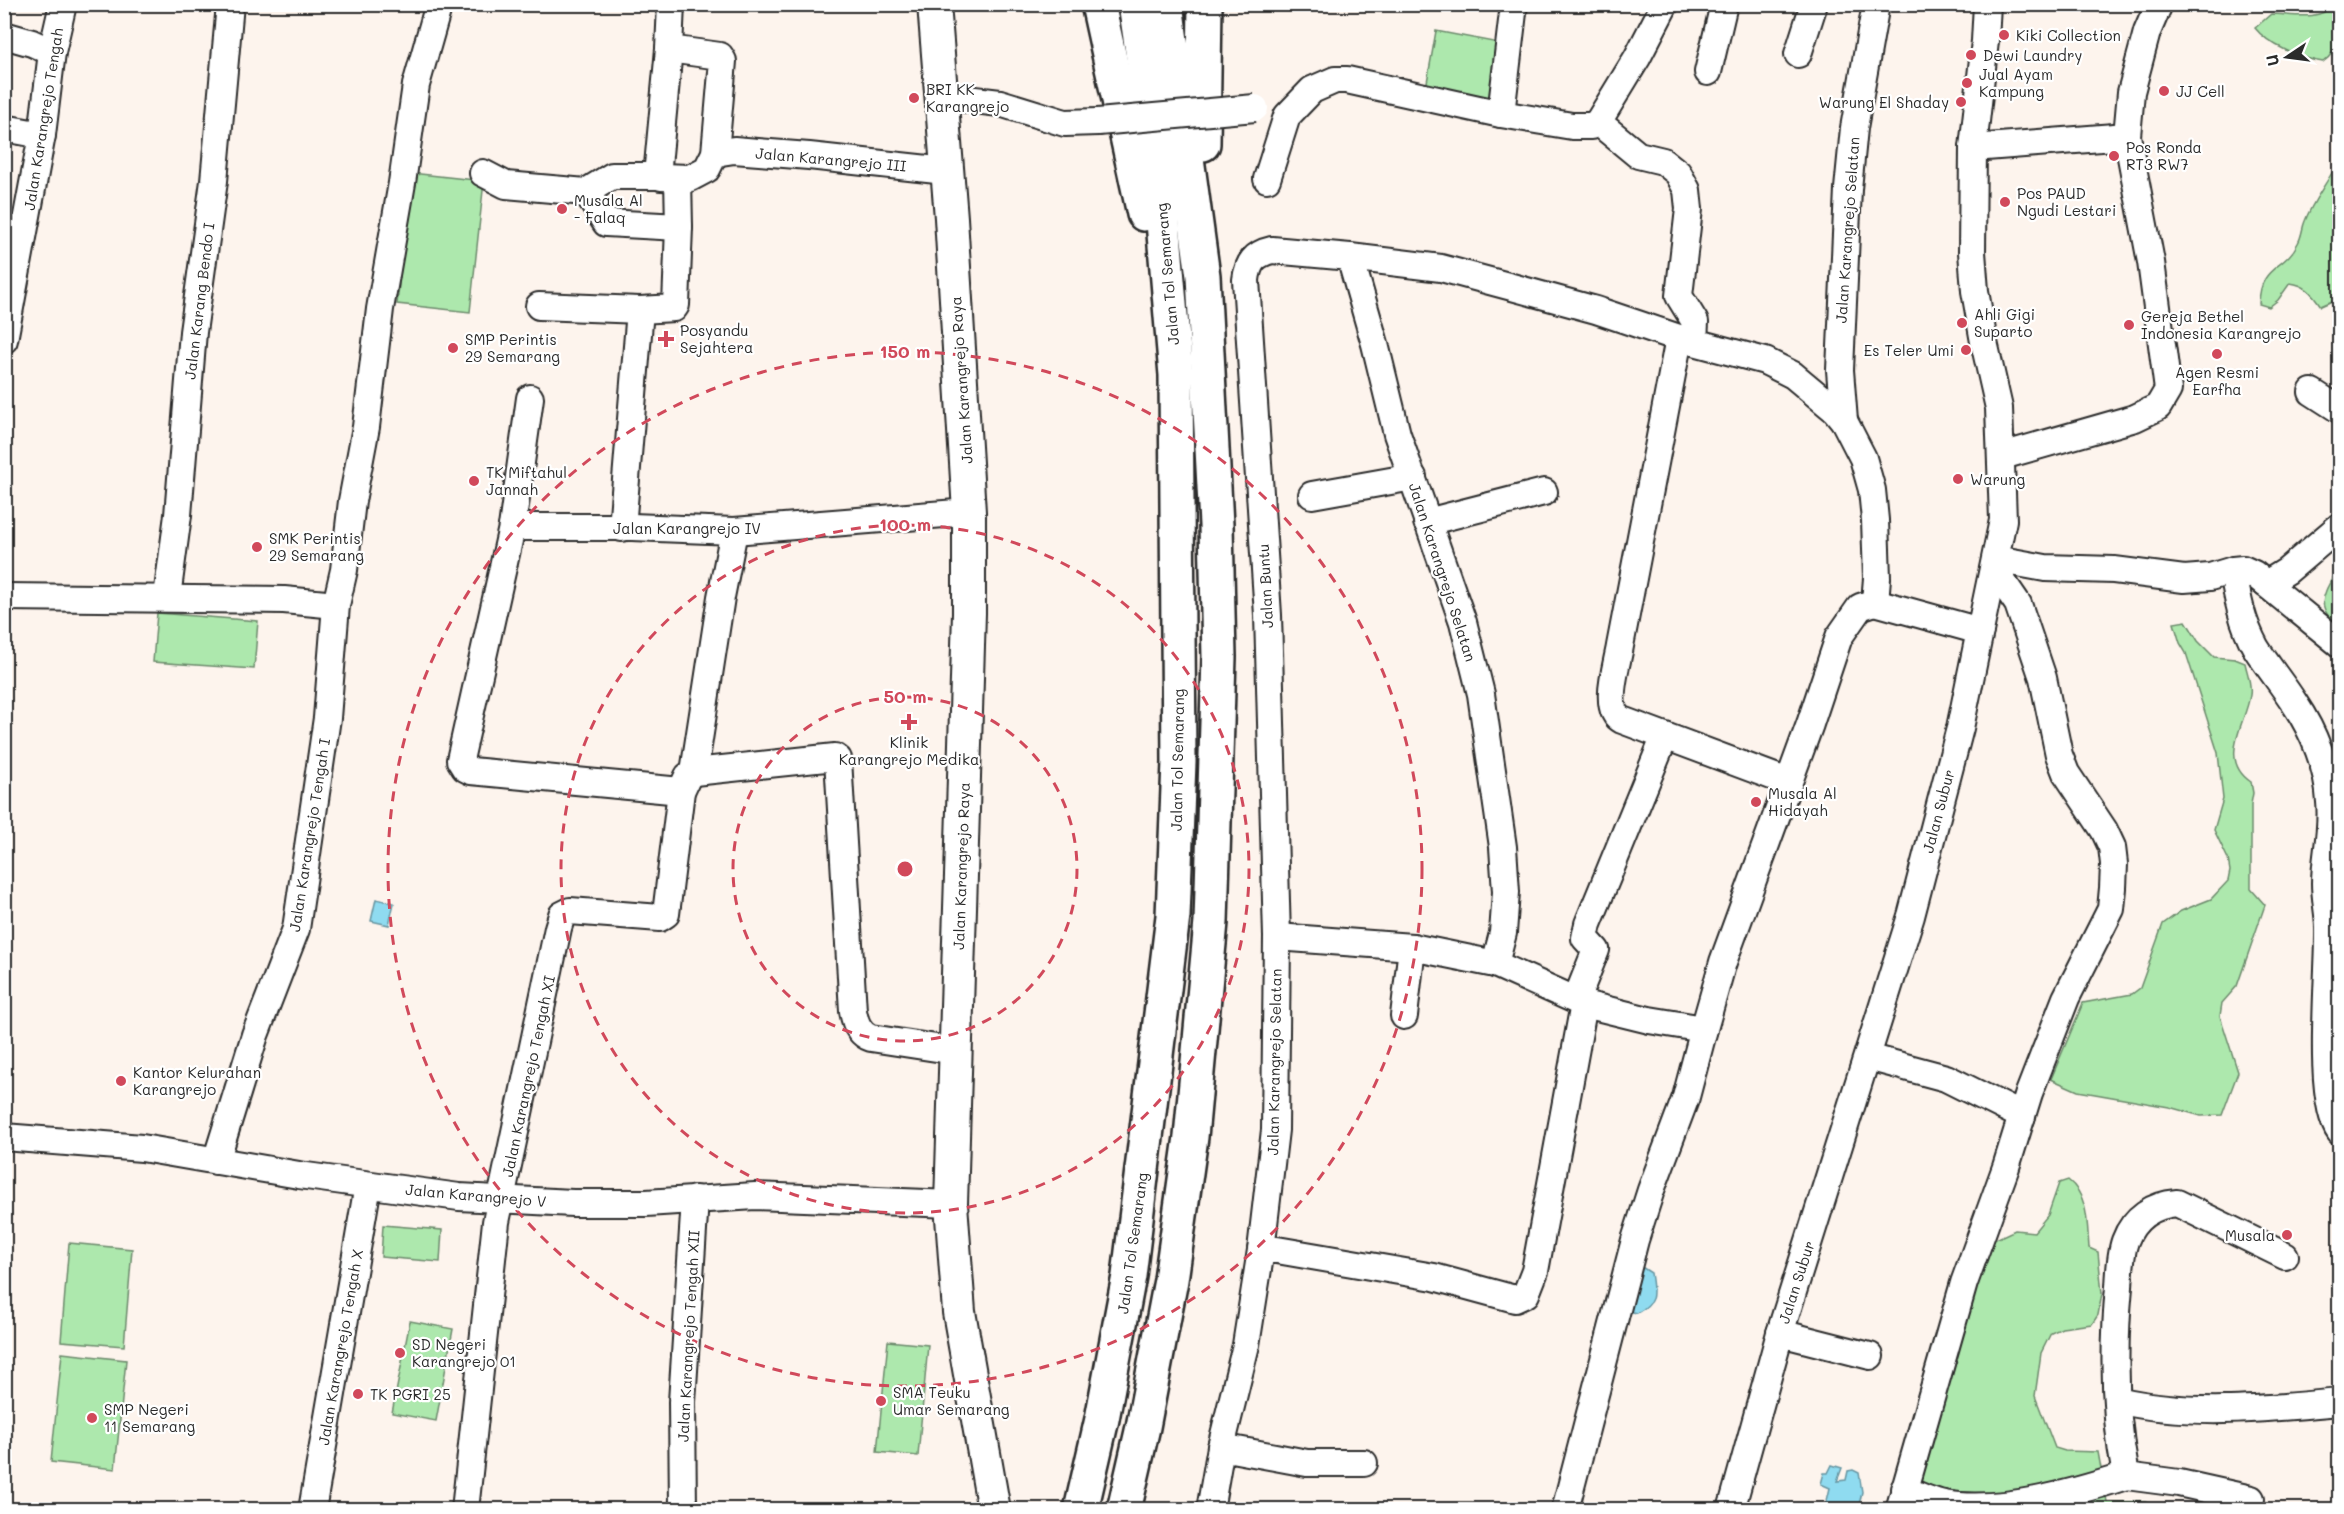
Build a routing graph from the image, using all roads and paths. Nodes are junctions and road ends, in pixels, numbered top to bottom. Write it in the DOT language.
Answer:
graph roads {
  1 [pos="63,4"];
  2 [pos="230,4"];
  3 [pos="439,4"];
  4 [pos="671,4"];
  5 [pos="934,4"];
  6 [pos="1098,4"];
  7 [pos="1135,4"];
  8 [pos="1166,4"];
  9 [pos="1205,4"];
  10 [pos="1514,4"];
  11 [pos="1665,4"];
  12 [pos="1724,4"];
  13 [pos="1814,4"];
  14 [pos="1876,4"];
  15 [pos="1987,4"];
  16 [pos="2142,4"];
  17 [pos="2159,4"];
  18 [pos="2147,32"];
  19 [pos="4,35"];
  20 [pos="669,49"];
  21 [pos="52,52"];
  22 [pos="1798,54"];
  23 [pos="1708,72"];
  24 [pos="941,96"];
  25 [pos="1500,114"];
  26 [pos="1287,116"];
  27 [pos="1598,122"];
  28 [pos="4,128"];
  29 [pos="42,135"];
  30 [pos="2127,136"];
  31 [pos="1972,148"];
  32 [pos="715,153"];
  33 [pos="946,171"];
  34 [pos="483,173"];
  35 [pos="668,177"];
  36 [pos="1267,179"];
  37 [pos="586,192"];
  38 [pos="679,227"];
  39 [pos="1272,250"];
  40 [pos="1350,256"];
  41 [pos="1203,276"];
  42 [pos="539,306"];
  43 [pos="639,310"];
  44 [pos="1687,339"];
  45 [pos="4,340"];
  46 [pos="1176,375"];
  47 [pos="2312,392"];
  48 [pos="530,398"];
  49 [pos="2340,410"];
  50 [pos="1844,421"];
  51 [pos="2002,456"];
  52 [pos="1413,477"];
  53 [pos="1544,492"];
  54 [pos="1312,495"];
  55 [pos="969,512"];
  56 [pos="1427,522"];
  57 [pos="512,526"];
  58 [pos="2340,526"];
  59 [pos="622,528"];
  60 [pos="734,531"];
  61 [pos="1995,564"];
  62 [pos="2233,570"];
  63 [pos="2266,584"];
  64 [pos="4,597"];
  65 [pos="167,597"];
  66 [pos="1875,602"];
  67 [pos="336,605"];
  68 [pos="1980,631"];
  69 [pos="2340,644"];
  70 [pos="1665,736"];
  71 [pos="687,782"];
  72 [pos="1788,782"];
  73 [pos="1277,937"];
  74 [pos="1412,947"];
  75 [pos="1495,964"];
  76 [pos="1580,1002"];
  77 [pos="1404,1016"];
  78 [pos="1704,1029"];
  79 [pos="956,1051"];
  80 [pos="1868,1057"];
  81 [pos="2022,1116"];
  82 [pos="2340,1132"];
  83 [pos="4,1137"];
  84 [pos="216,1161"];
  85 [pos="368,1185"];
  86 [pos="695,1199"];
  87 [pos="502,1200"];
  88 [pos="951,1204"];
  89 [pos="1261,1250"];
  90 [pos="2285,1256"];
  91 [pos="1780,1333"];
  92 [pos="1870,1356"];
  93 [pos="2116,1400"];
  94 [pos="2340,1402"];
  95 [pos="1221,1447"];
  96 [pos="1364,1463"];
  97 [pos="2126,1476"];
  98 [pos="1902,1499"];
  99 [pos="2251,1499"];
  100 [pos="312,1509"];
  101 [pos="465,1509"];
  102 [pos="683,1509"];
  103 [pos="994,1509"];
  104 [pos="1081,1509"];
  105 [pos="1124,1509"];
  106 [pos="1210,1509"];
  107 [pos="1565,1509"];
  108 [pos="1731,1509"];
  1 -- 21 [label="street, Jalan Karangrejo Tengah"];
  2 -- 65 [label="street, Jalan Karang Bendo I"];
  3 -- 67 [label="street, Jalan Karangrejo Tengah I"];
  4 -- 20 [label="street"];
  5 -- 24 [label="main road, Jalan Karangrejo Raya"];
  6 -- 46 [label="highway"];
  7 -- 46 [label="highway, Jalan Tol Semarang"];
  8 -- 41 [label="highway"];
  9 -- 41 [label="highway"];
  10 -- 25 [label="street"];
  11 -- 27 [label="street"];
  12 -- 23 [label="street"];
  13 -- 22 [label="street"];
  14 -- 50 [label="street, Jalan Karangrejo Selatan"];
  15 -- 31 [label="street"];
  16 -- 18 [label="street"];
  17 -- 18 [label="street"];
  18 -- 30 [label="street"];
  19 -- 21 [label="street"];
  20 -- 32 [label="street"];
  20 -- 35 [label="street"];
  21 -- 29 [label="street, Jalan Karangrejo Tengah"];
  24 -- 26 [label="street, bridge"];
  24 -- 33 [label="main road, Jalan Karangrejo Raya"];
  25 -- 26 [label="street"];
  25 -- 27 [label="street"];
  26 -- 36 [label="street"];
  27 -- 44 [label="street"];
  28 -- 29 [label="street"];
  29 -- 45 [label="street, Jalan Karangrejo Tengah"];
  30 -- 31 [label="street"];
  30 -- 51 [label="street"];
  31 -- 51 [label="street"];
  32 -- 33 [label="street, Jalan Karangrejo III"];
  32 -- 35 [label="street"];
  33 -- 55 [label="main road, Jalan Karangrejo Raya"];
  34 -- 37 [label="street"];
  35 -- 37 [label="street"];
  35 -- 38 [label="street"];
  37 -- 38 [label="street"];
  38 -- 43 [label="street"];
  39 -- 40 [label="street, Jalan Karangrejo Selatan"];
  39 -- 73 [label="street, Jalan Buntu"];
  40 -- 44 [label="street, Jalan Karangrejo Selatan"];
  40 -- 52 [label="street, Jalan Karangrejo Selatan"];
  41 -- 105 [label="highway"];
  42 -- 43 [label="street"];
  43 -- 59 [label="street"];
  44 -- 50 [label="street, Jalan Karangrejo Selatan"];
  44 -- 70 [label="street"];
  46 -- 104 [label="highway, Jalan Tol Semarang"];
  47 -- 49 [label="street"];
  48 -- 57 [label="street"];
  50 -- 66 [label="street, Jalan Karangrejo Selatan"];
  51 -- 61 [label="street"];
  52 -- 54 [label="street"];
  52 -- 56 [label="street, Jalan Karangrejo Selatan"];
  53 -- 56 [label="street"];
  55 -- 60 [label="street, Jalan Karangrejo IV"];
  55 -- 79 [label="main road, Jalan Karangrejo Raya"];
  56 -- 75 [label="street, Jalan Karangrejo Selatan"];
  57 -- 59 [label="street, Jalan Karangrejo IV"];
  57 -- 71 [label="street"];
  58 -- 63 [label="street"];
  59 -- 60 [label="street, Jalan Karangrejo IV"];
  60 -- 71 [label="street"];
  61 -- 62 [label="street"];
  61 -- 68 [label="street"];
  61 -- 81 [label="street"];
  62 -- 63 [label="street"];
  62 -- 82 [label="street"];
  63 -- 69 [label="street"];
  64 -- 65 [label="street"];
  65 -- 67 [label="street"];
  66 -- 68 [label="street"];
  66 -- 72 [label="street"];
  67 -- 84 [label="street, Jalan Karangrejo Tengah I"];
  68 -- 80 [label="street, Jalan Subur"];
  70 -- 72 [label="street"];
  70 -- 76 [label="street"];
  71 -- 79 [label="street"];
  71 -- 87 [label="street, Jalan Karangrejo Tengah XI"];
  72 -- 78 [label="street"];
  73 -- 74 [label="street"];
  73 -- 89 [label="street, Jalan Karangrejo Selatan"];
  74 -- 75 [label="street"];
  74 -- 77 [label="street"];
  75 -- 76 [label="street"];
  76 -- 78 [label="street"];
  76 -- 89 [label="street"];
  78 -- 107 [label="street"];
  79 -- 88 [label="main road, Jalan Karangrejo Raya"];
  80 -- 81 [label="street"];
  80 -- 91 [label="street, Jalan Subur"];
  81 -- 98 [label="street"];
  83 -- 84 [label="street, Jalan Karangrejo V"];
  84 -- 85 [label="street, Jalan Karangrejo V"];
  85 -- 87 [label="street, Jalan Karangrejo V"];
  85 -- 100 [label="street, Jalan Karangrejo Tengah X"];
  86 -- 87 [label="street, Jalan Karangrejo V"];
  86 -- 88 [label="street, Jalan Karangrejo V"];
  86 -- 102 [label="street, Jalan Karangrejo Tengah XII"];
  87 -- 101 [label="street, Jalan Karangrejo Tengah XI"];
  88 -- 103 [label="main road, Jalan Karangrejo Raya"];
  89 -- 95 [label="street, Jalan Karangrejo Selatan"];
  90 -- 93 [label="street"];
  91 -- 92 [label="street"];
  91 -- 108 [label="street, Jalan Subur"];
  93 -- 94 [label="street"];
  93 -- 97 [label="street"];
  95 -- 96 [label="street"];
  95 -- 106 [label="street, Jalan Karangrejo Selatan"];
  97 -- 98 [label="street"];
  97 -- 99 [label="street"];
}
